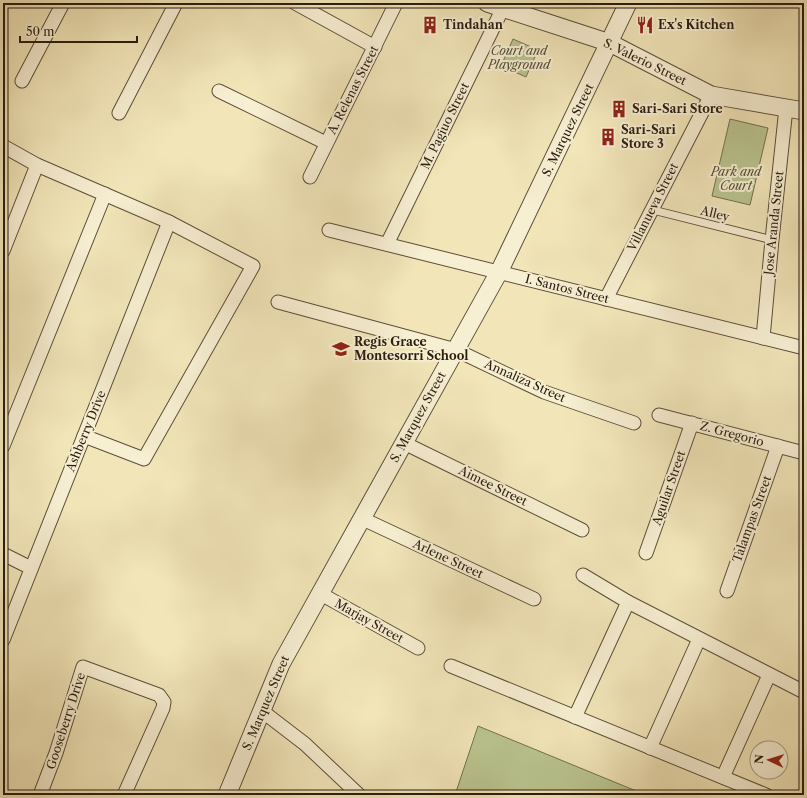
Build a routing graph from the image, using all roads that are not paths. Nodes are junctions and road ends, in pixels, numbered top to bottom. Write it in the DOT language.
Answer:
graph roads {
  1 [pos="63,3"];
  2 [pos="176,3"];
  3 [pos="296,3"];
  4 [pos="396,3"];
  5 [pos="487,3"];
  6 [pos="628,3"];
  7 [pos="503,8"];
  8 [pos="621,10"];
  9 [pos="610,43"];
  10 [pos="375,47"];
  11 [pos="22,81"];
  12 [pos="219,91"];
  13 [pos="711,94"];
  14 [pos="786,108"];
  15 [pos="804,111"];
  16 [pos="120,113"];
  17 [pos="326,143"];
  18 [pos="3,146"];
  19 [pos="37,165"];
  20 [pos="310,177"];
  21 [pos="105,194"];
  22 [pos="653,210"];
  23 [pos="169,222"];
  24 [pos="329,230"];
  25 [pos="772,240"];
  26 [pos="387,244"];
  27 [pos="3,251"];
  28 [pos="499,272"];
  29 [pos="606,299"];
  30 [pos="278,302"];
  31 [pos="763,338"];
  32 [pos="804,348"];
  33 [pos="456,350"];
  34 [pos="660,415"];
  35 [pos="634,423"];
  36 [pos="692,423"];
  37 [pos="84,436"];
  38 [pos="404,443"];
  39 [pos="3,446"];
  40 [pos="778,446"];
  41 [pos="804,454"];
  42 [pos="363,519"];
  43 [pos="582,530"];
  44 [pos="646,553"];
  45 [pos="3,554"];
  46 [pos="31,568"];
  47 [pos="583,575"];
  48 [pos="727,591"];
  49 [pos="321,594"];
  50 [pos="534,599"];
  51 [pos="628,602"];
  52 [pos="4,632"];
  53 [pos="699,639"];
  54 [pos="418,648"];
  55 [pos="451,666"];
  56 [pos="769,675"];
  57 [pos="804,692"];
  58 [pos="262,711"];
  59 [pos="575,717"];
  60 [pos="650,748"];
  61 [pos="723,777"];
  62 [pos="40,795"];
  63 [pos="124,795"];
  64 [pos="227,795"];
  65 [pos="359,795"];
  66 [pos="766,795"];
  1 -- 11 [label="street"];
  2 -- 16 [label="street"];
  3 -- 10 [label="street"];
  4 -- 10 [label="street, A. Relenas Street"];
  5 -- 7 [label="street, S. Valerio Street"];
  6 -- 8 [label="street, S. Marquez Street"];
  7 -- 9 [label="street, S. Valerio Street"];
  7 -- 26 [label="street, M. Pagiuo Street"];
  8 -- 9 [label="street, S. Marquez Street"];
  9 -- 13 [label="street, S. Valerio Street"];
  9 -- 28 [label="street, S. Marquez Street"];
  10 -- 17 [label="street, A. Relenas Street"];
  12 -- 17 [label="street"];
  13 -- 14 [label="street, S. Valerio Street"];
  13 -- 22 [label="street, Villanueva Street"];
  14 -- 15 [label="street, S. Valerio Street"];
  14 -- 25 [label="street, Jose Aranda Street"];
  17 -- 20 [label="street, A. Relenas Street"];
  18 -- 19 [label="street"];
  19 -- 21 [label="street"];
  19 -- 27 [label="street"];
  21 -- 23 [label="street"];
  21 -- 39 [label="street"];
  22 -- 25 [label="lane, Alley"];
  22 -- 29 [label="street, Villanueva Street"];
  23 -- 37 [label="street, Ashberry Drive"];
  23 -- 37 [label="street"];
  24 -- 26 [label="street, I. Santos Street"];
  25 -- 31 [label="street, Jose Aranda Street"];
  26 -- 28 [label="street, I. Santos Street"];
  28 -- 29 [label="street, I. Santos Street"];
  28 -- 33 [label="street, S. Marquez Street"];
  29 -- 31 [label="street, I. Santos Street"];
  30 -- 33 [label="street, Annaliza Street"];
  31 -- 32 [label="street, I. Santos Street"];
  33 -- 35 [label="street, Annaliza Street"];
  33 -- 38 [label="street, S. Marquez Street"];
  34 -- 36 [label="street, Z. Gregorio"];
  36 -- 40 [label="street, Z. Gregorio"];
  36 -- 44 [label="street, Aguilar Street"];
  37 -- 46 [label="street, Ashberry Drive"];
  38 -- 42 [label="street, S. Marquez Street"];
  38 -- 43 [label="street, Aimee Street"];
  40 -- 41 [label="street, Z. Gregorio"];
  40 -- 48 [label="street, Talampas Street"];
  42 -- 49 [label="street, S. Marquez Street"];
  42 -- 50 [label="street, Arlene Street"];
  45 -- 46 [label="street"];
  46 -- 52 [label="street, Ashberry Drive"];
  47 -- 51 [label="street"];
  49 -- 54 [label="street, Marjay Street"];
  49 -- 58 [label="street, S. Marquez Street"];
  51 -- 53 [label="street"];
  51 -- 59 [label="street"];
  53 -- 56 [label="street"];
  53 -- 60 [label="street"];
  55 -- 59 [label="street"];
  56 -- 57 [label="street"];
  56 -- 61 [label="street"];
  58 -- 64 [label="street, S. Marquez Street"];
  58 -- 65 [label="street"];
  59 -- 60 [label="street"];
  60 -- 61 [label="street"];
  61 -- 66 [label="street"];
  62 -- 63 [label="street, Gooseberry Drive"];
}
